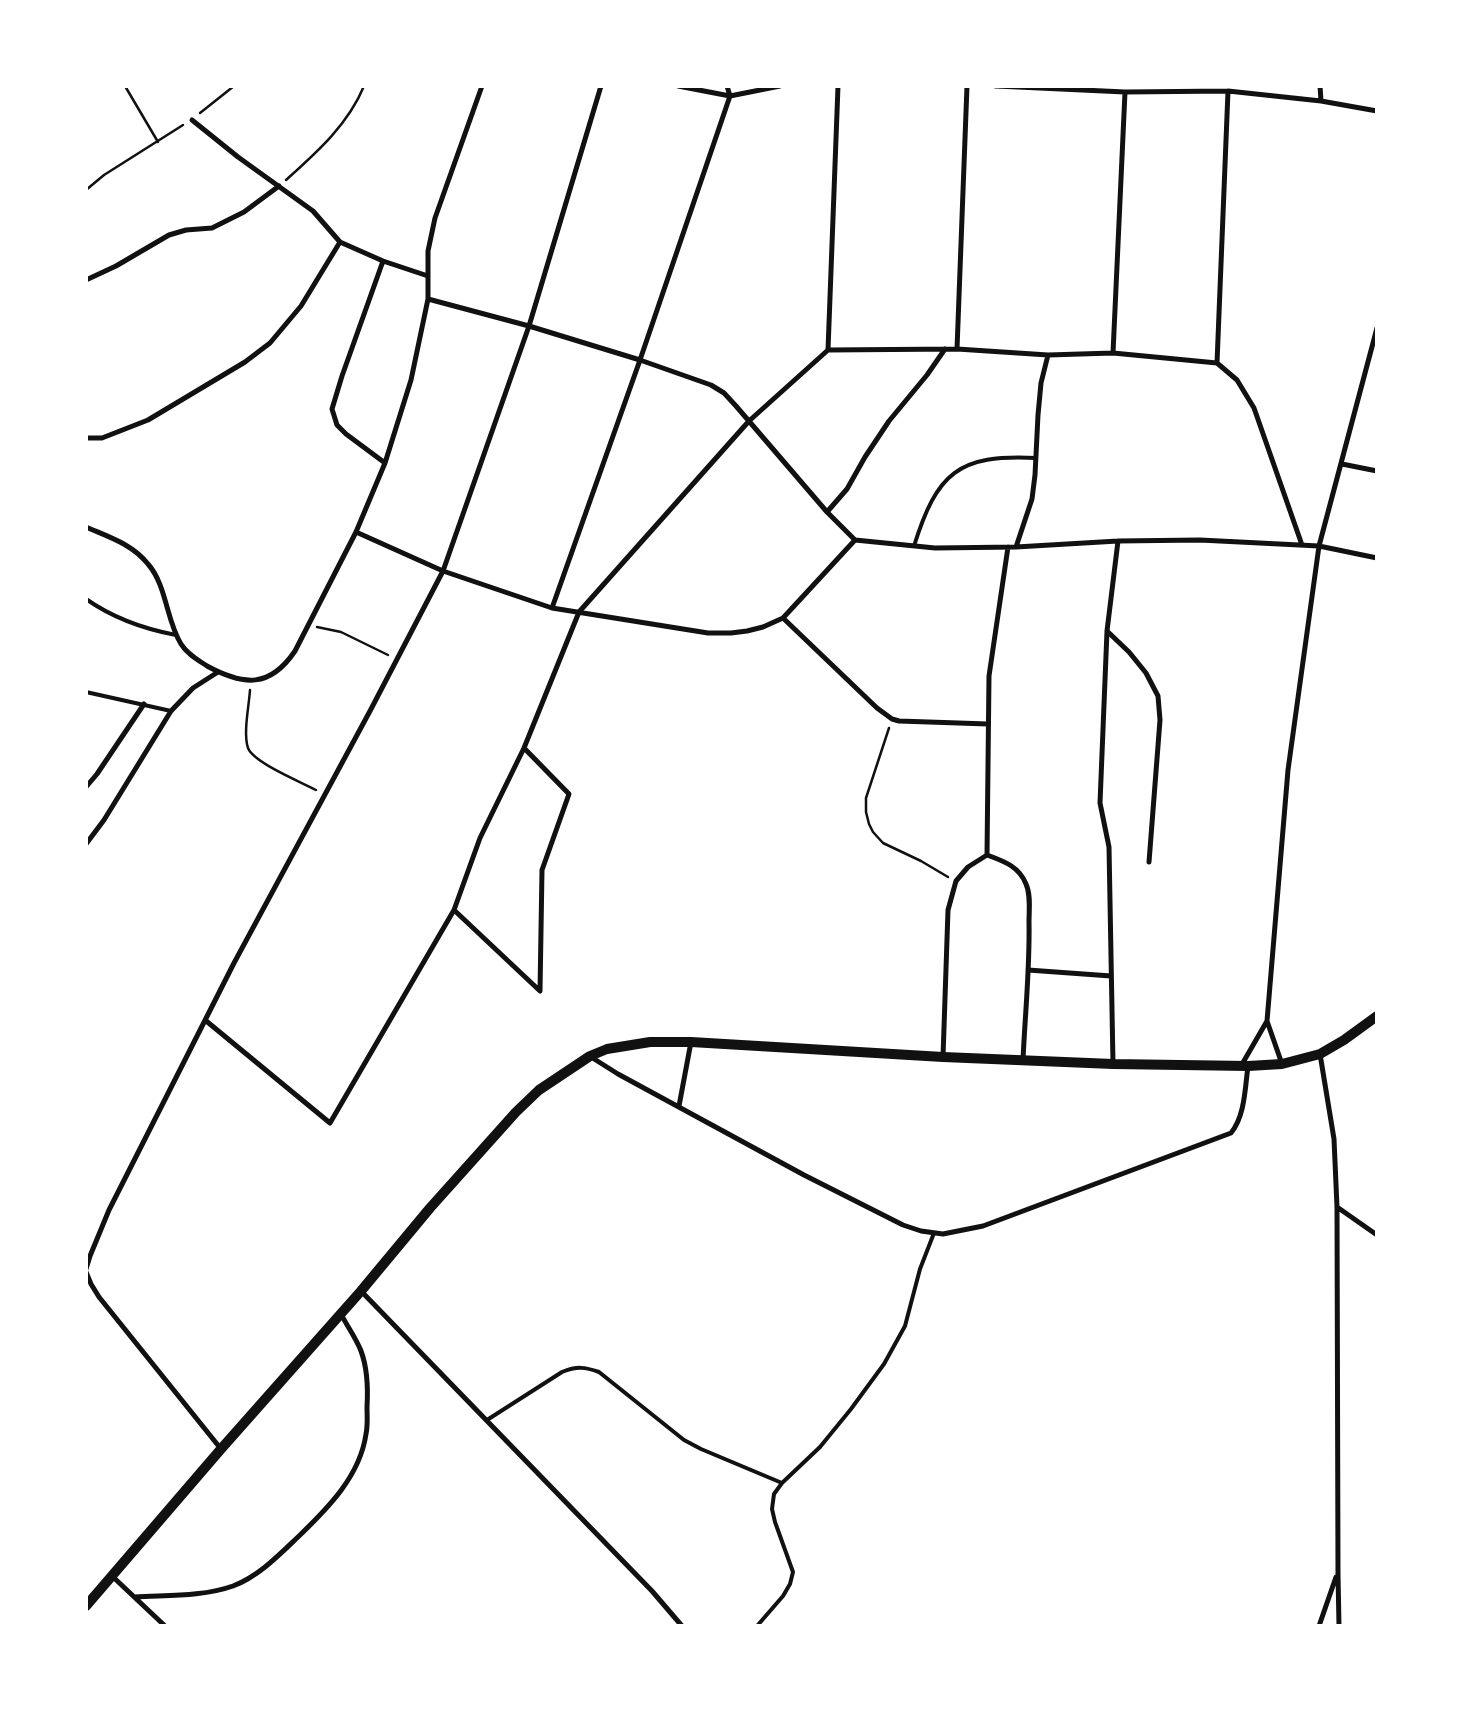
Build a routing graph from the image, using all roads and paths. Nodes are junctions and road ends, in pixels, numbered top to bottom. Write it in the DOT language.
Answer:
graph roads {
  1 [pos="125,86"];
  2 [pos="234,86"];
  3 [pos="364,86"];
  4 [pos="482,86"];
  5 [pos="602,86"];
  6 [pos="678,86"];
  7 [pos="727,86"];
  8 [pos="780,86"];
  9 [pos="838,86"];
  10 [pos="967,86"];
  11 [pos="996,86"];
  12 [pos="1320,86"];
  13 [pos="1125,92"];
  14 [pos="1228,92"];
  15 [pos="730,96"];
  16 [pos="1321,101"];
  17 [pos="1377,111"];
  18 [pos="192,120"];
  19 [pos="158,142"];
  20 [pos="279,186"];
  21 [pos="86,190"];
  22 [pos="340,242"];
  23 [pos="383,261"];
  24 [pos="428,276"];
  25 [pos="86,280"];
  26 [pos="428,299"];
  27 [pos="529,326"];
  28 [pos="1377,328"];
  29 [pos="945,349"];
  30 [pos="957,349"];
  31 [pos="828,350"];
  32 [pos="1113,353"];
  33 [pos="1048,355"];
  34 [pos="640,360"];
  35 [pos="1217,363"];
  36 [pos="749,421"];
  37 [pos="86,438"];
  38 [pos="1036,458"];
  39 [pos="385,463"];
  40 [pos="1342,464"];
  41 [pos="1377,472"];
  42 [pos="827,512"];
  43 [pos="86,527"];
  44 [pos="356,532"];
  45 [pos="855,540"];
  46 [pos="1118,541"];
  47 [pos="914,546"];
  48 [pos="1302,546"];
  49 [pos="1319,546"];
  50 [pos="1008,547"];
  51 [pos="1016,547"];
  52 [pos="1377,558"];
  53 [pos="443,571"];
  54 [pos="86,599"];
  55 [pos="552,608"];
  56 [pos="579,612"];
  57 [pos="783,618"];
  58 [pos="308,625"];
  59 [pos="1107,631"];
  60 [pos="176,635"];
  61 [pos="397,659"];
  62 [pos="218,672"];
  63 [pos="251,681"];
  64 [pos="86,692"];
  65 [pos="144,704"];
  66 [pos="171,711"];
  67 [pos="892,719"];
  68 [pos="988,724"];
  69 [pos="524,748"];
  70 [pos="86,787"];
  71 [pos="324,794"];
  72 [pos="86,844"];
  73 [pos="987,855"];
  74 [pos="1149,862"];
  75 [pos="956,881"];
  76 [pos="454,910"];
  77 [pos="1028,970"];
  78 [pos="1111,976"];
  79 [pos="1377,1016"];
  80 [pos="205,1020"];
  81 [pos="1267,1021"];
  82 [pos="691,1042"];
  83 [pos="1320,1054"];
  84 [pos="590,1056"];
  85 [pos="943,1057"];
  86 [pos="1023,1060"];
  87 [pos="1112,1064"];
  88 [pos="1282,1064"];
  89 [pos="1244,1066"];
  90 [pos="679,1106"];
  91 [pos="1337,1207"];
  92 [pos="934,1233"];
  93 [pos="1377,1234"];
  94 [pos="86,1270"];
  95 [pos="361,1291"];
  96 [pos="341,1314"];
  97 [pos="487,1420"];
  98 [pos="221,1449"];
  99 [pos="782,1482"];
  100 [pos="1338,1574"];
  101 [pos="112,1576"];
  102 [pos="135,1597"];
  103 [pos="86,1606"];
  104 [pos="165,1626"];
  105 [pos="682,1626"];
  106 [pos="757,1626"];
  107 [pos="1319,1626"];
  108 [pos="1339,1626"];
  1 -- 19 [label="path"];
  2 -- 18 [label="path"];
  3 -- 20 [label="path"];
  4 -- 24 [label="street"];
  5 -- 27 [label="street"];
  6 -- 15 [label="street"];
  7 -- 15 [label="street"];
  8 -- 15 [label="street"];
  9 -- 31 [label="street"];
  10 -- 30 [label="street"];
  11 -- 13 [label="street"];
  12 -- 16 [label="street"];
  13 -- 14 [label="street"];
  13 -- 32 [label="street"];
  14 -- 16 [label="street"];
  14 -- 35 [label="street"];
  15 -- 34 [label="street"];
  16 -- 17 [label="street"];
  18 -- 19 [label="path"];
  18 -- 20 [label="street"];
  19 -- 21 [label="path"];
  20 -- 22 [label="street"];
  20 -- 25 [label="street"];
  22 -- 23 [label="street"];
  22 -- 37 [label="street"];
  23 -- 24 [label="street"];
  23 -- 39 [label="street"];
  24 -- 26 [label="street"];
  26 -- 27 [label="street"];
  26 -- 39 [label="street"];
  27 -- 34 [label="street"];
  27 -- 53 [label="street"];
  28 -- 40 [label="street"];
  29 -- 30 [label="street"];
  29 -- 31 [label="street"];
  29 -- 42 [label="street"];
  30 -- 33 [label="street"];
  31 -- 36 [label="street"];
  32 -- 33 [label="street"];
  32 -- 35 [label="street"];
  33 -- 38 [label="street"];
  34 -- 36 [label="street"];
  34 -- 55 [label="street"];
  35 -- 48 [label="street"];
  36 -- 42 [label="street"];
  36 -- 56 [label="street"];
  38 -- 47 [label="lane"];
  38 -- 51 [label="street"];
  39 -- 44 [label="street"];
  40 -- 41 [label="street"];
  40 -- 49 [label="street"];
  42 -- 45 [label="street"];
  43 -- 60 [label="street"];
  44 -- 53 [label="street"];
  44 -- 58 [label="street"];
  45 -- 47 [label="street"];
  45 -- 57 [label="street"];
  46 -- 48 [label="street"];
  46 -- 51 [label="street"];
  46 -- 59 [label="street"];
  47 -- 50 [label="street"];
  48 -- 49 [label="street"];
  49 -- 52 [label="street"];
  49 -- 81 [label="street"];
  50 -- 51 [label="street"];
  50 -- 68 [label="street"];
  53 -- 55 [label="street"];
  53 -- 61 [label="street"];
  54 -- 60 [label="lane"];
  55 -- 56 [label="street"];
  56 -- 57 [label="street"];
  56 -- 69 [label="street"];
  57 -- 67 [label="street"];
  58 -- 61 [label="path"];
  58 -- 63 [label="street"];
  59 -- 74 [label="street"];
  59 -- 78 [label="street"];
  60 -- 62 [label="street"];
  61 -- 71 [label="street"];
  62 -- 63 [label="street"];
  62 -- 66 [label="street"];
  63 -- 71 [label="path"];
  64 -- 65 [label="lane"];
  65 -- 66 [label="lane"];
  65 -- 70 [label="street"];
  66 -- 72 [label="street"];
  67 -- 68 [label="street"];
  67 -- 75 [label="path"];
  68 -- 73 [label="street"];
  69 -- 76 [label="street"];
  69 -- 76 [label="street"];
  71 -- 80 [label="street"];
  73 -- 75 [label="street"];
  73 -- 77 [label="street"];
  75 -- 85 [label="street"];
  76 -- 80 [label="street"];
  77 -- 78 [label="street"];
  77 -- 86 [label="street"];
  78 -- 87 [label="street"];
  79 -- 83 [label="main road"];
  80 -- 94 [label="street"];
  81 -- 88 [label="street"];
  81 -- 89 [label="street"];
  82 -- 84 [label="main road"];
  82 -- 85 [label="main road"];
  82 -- 90 [label="street"];
  83 -- 88 [label="main road"];
  83 -- 91 [label="street"];
  84 -- 90 [label="street"];
  84 -- 95 [label="main road"];
  85 -- 86 [label="main road"];
  86 -- 87 [label="main road"];
  87 -- 89 [label="main road"];
  88 -- 89 [label="main road"];
  89 -- 92 [label="street"];
  90 -- 92 [label="street"];
  91 -- 93 [label="street"];
  91 -- 100 [label="street"];
  92 -- 99 [label="lane"];
  94 -- 98 [label="street"];
  95 -- 96 [label="main road"];
  95 -- 97 [label="street"];
  96 -- 98 [label="main road"];
  96 -- 102 [label="street"];
  97 -- 99 [label="lane"];
  97 -- 105 [label="street"];
  98 -- 101 [label="main road"];
  99 -- 106 [label="lane"];
  100 -- 107 [label="street"];
  100 -- 108 [label="street"];
  101 -- 102 [label="street"];
  101 -- 103 [label="main road"];
  102 -- 104 [label="street"];
}
